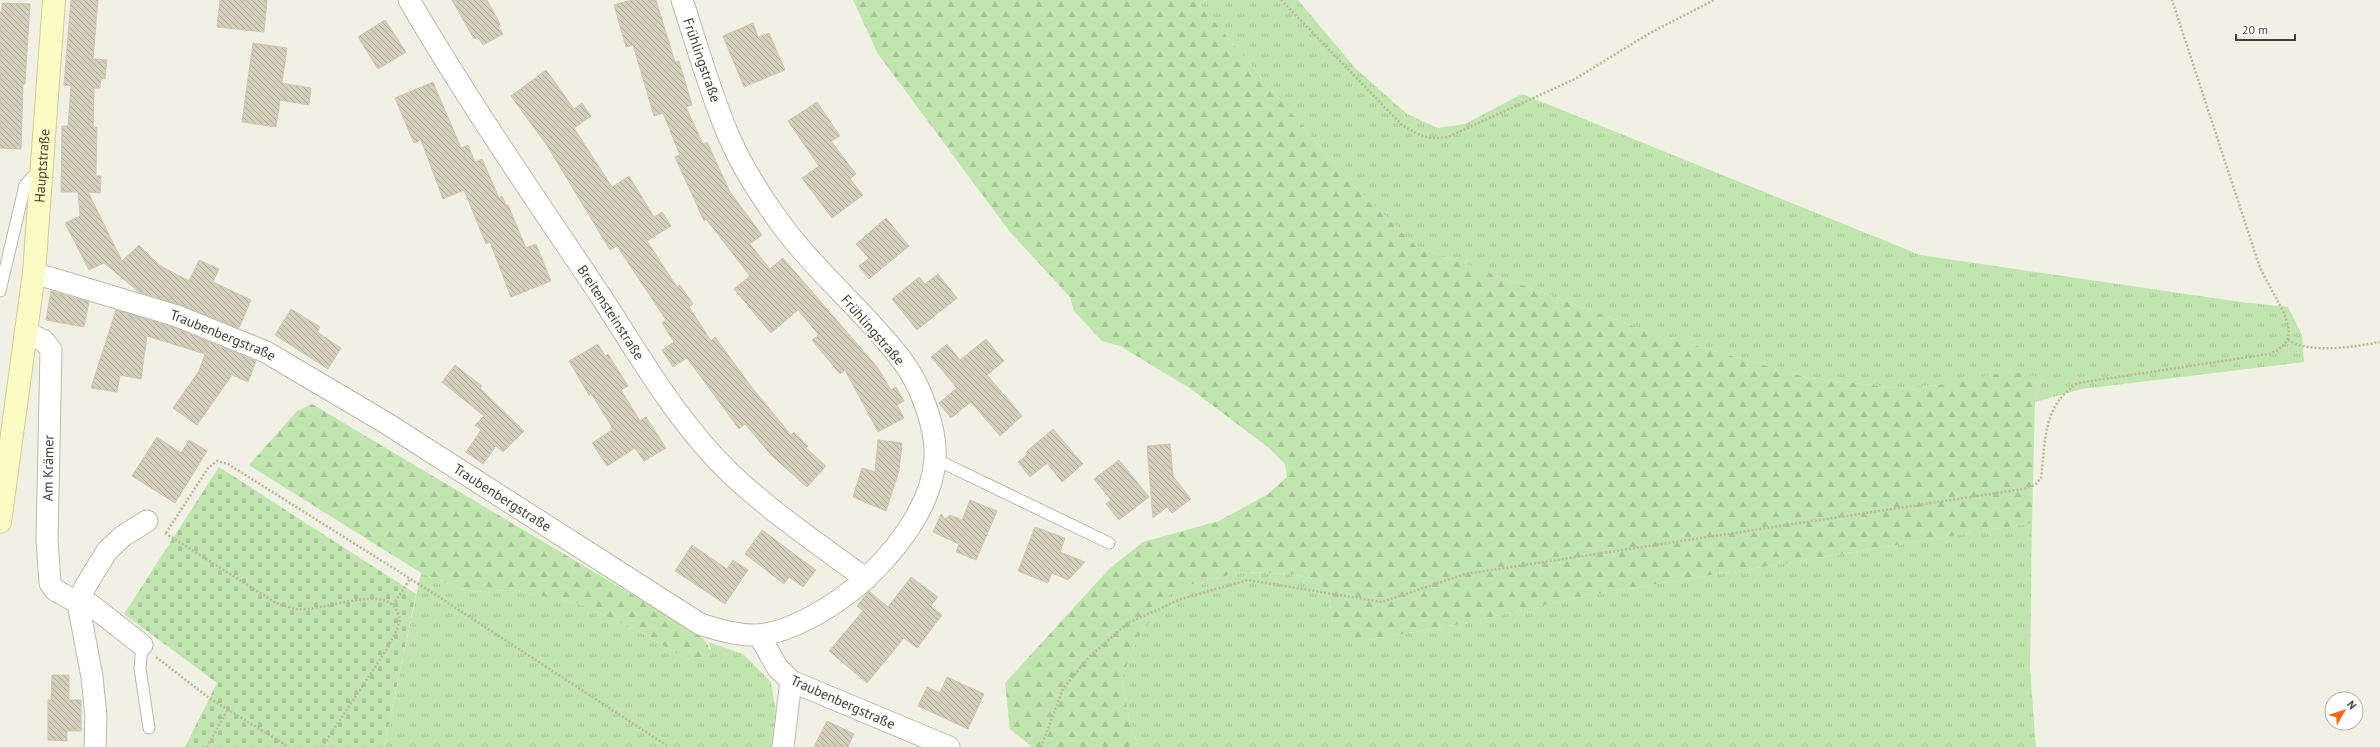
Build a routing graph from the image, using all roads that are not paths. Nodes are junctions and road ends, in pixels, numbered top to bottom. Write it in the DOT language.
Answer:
graph roads {
  1 [pos="54,0"];
  2 [pos="409,0"];
  3 [pos="682,0"];
  4 [pos="41,177"];
  5 [pos="34,273"];
  6 [pos="0,291"];
  7 [pos="26,332"];
  8 [pos="935,459"];
  9 [pos="0,522"];
  10 [pos="147,522"];
  11 [pos="1109,544"];
  12 [pos="866,579"];
  13 [pos="78,603"];
  14 [pos="759,635"];
  15 [pos="142,645"];
  16 [pos="791,681"];
  17 [pos="149,728"];
  18 [pos="95,747"];
  19 [pos="783,747"];
  20 [pos="949,747"];
  1 -- 4 [label="main road, Hauptstraße"];
  2 -- 12 [label="street, Breitensteinstraße"];
  3 -- 8 [label="street, Frühlingstraße"];
  4 -- 5 [label="main road, Hauptstraße"];
  4 -- 6 [label="lane"];
  5 -- 7 [label="main road, Hauptstraße"];
  5 -- 14 [label="street, Traubenbergstraße"];
  7 -- 9 [label="main road, Hauptstraße"];
  7 -- 13 [label="street, Am Krämer"];
  8 -- 11 [label="lane"];
  8 -- 12 [label="street, Frühlingstraße"];
  10 -- 13 [label="street"];
  12 -- 14 [label="street, Frühlingstraße"];
  13 -- 15 [label="street, Am Krämer"];
  13 -- 18 [label="street"];
  14 -- 16 [label="street, Traubenbergstraße"];
  15 -- 17 [label="lane"];
  16 -- 19 [label="street"];
  16 -- 20 [label="street, Traubenbergstraße"];
}
